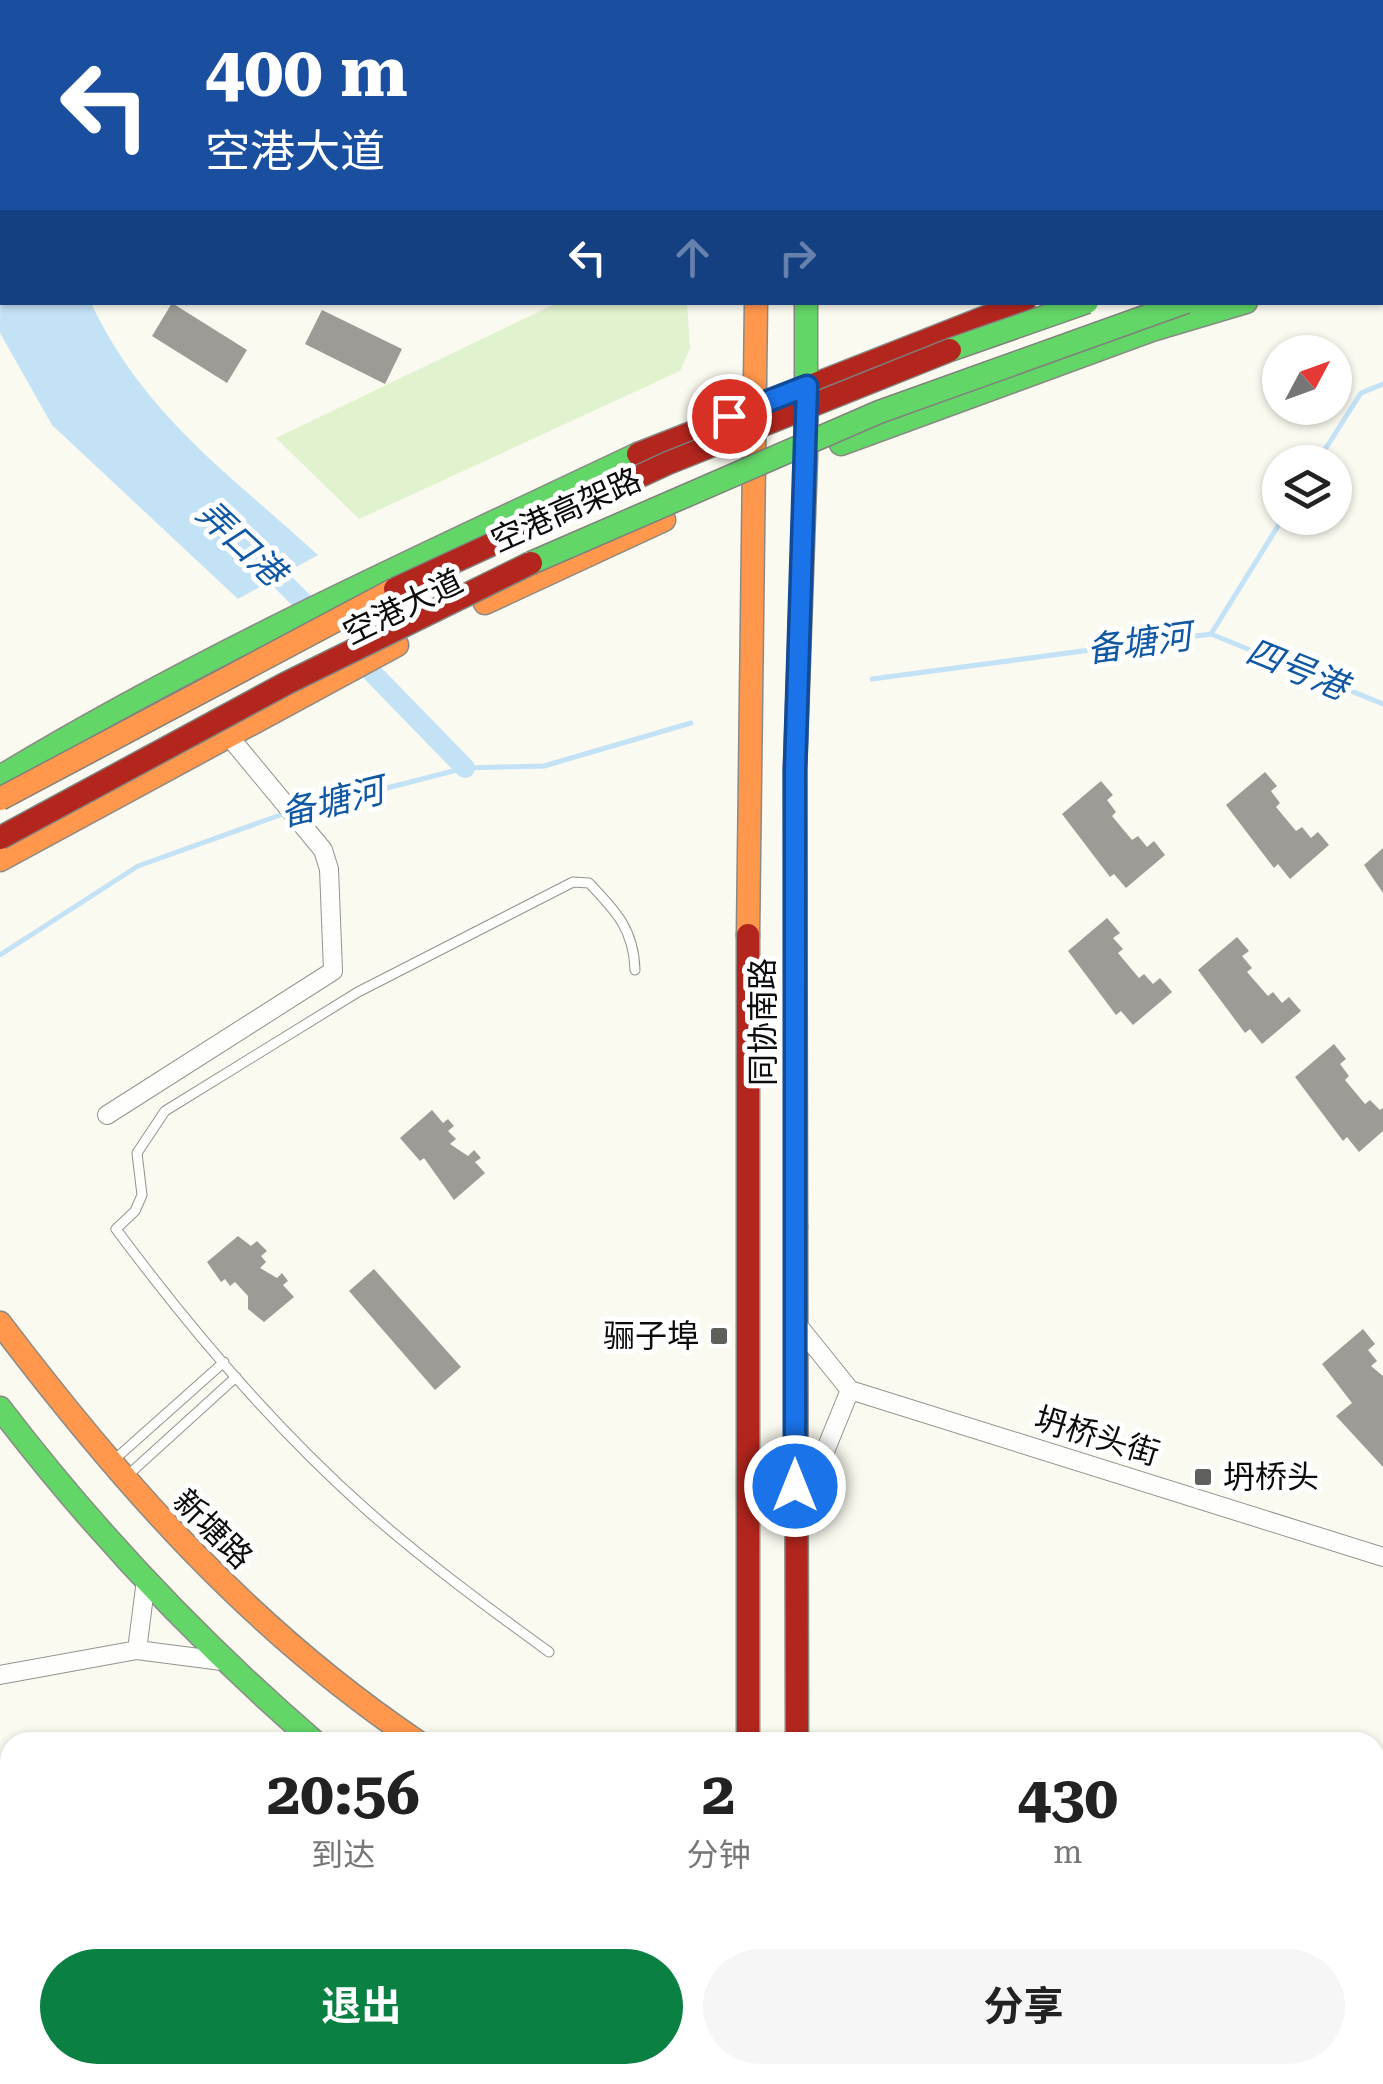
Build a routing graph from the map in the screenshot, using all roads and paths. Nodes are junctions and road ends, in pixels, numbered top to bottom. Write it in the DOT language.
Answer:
graph roads {
  1 [pos="756,305"];
  2 [pos="806,305"];
  3 [pos="1016,305"];
  4 [pos="1079,305"];
  5 [pos="1177,305"];
  6 [pos="1236,305"];
  7 [pos="807,386"];
  8 [pos="756,406"];
  9 [pos="806,457"];
  10 [pos="757,477"];
  11 [pos="227,734"];
  12 [pos="0,778"];
  13 [pos="0,800"];
  14 [pos="0,838"];
  15 [pos="0,860"];
  16 [pos="635,970"];
  17 [pos="107,1115"];
  18 [pos="795,1322"];
  19 [pos="0,1323"];
  20 [pos="224,1362"];
  21 [pos="236,1377"];
  22 [pos="850,1390"];
  23 [pos="0,1408"];
  24 [pos="115,1473"];
  25 [pos="795,1524"];
  26 [pos="1383,1557"];
  27 [pos="146,1580"];
  28 [pos="137,1650"];
  29 [pos="549,1652"];
  30 [pos="222,1662"];
  31 [pos="0,1674"];
  32 [pos="303,1732"];
  33 [pos="401,1732"];
  34 [pos="748,1732"];
  35 [pos="797,1732"];
  1 -- 8 [label="main road, 同协南路"];
  2 -- 7 [label="main road, 同协南路"];
  3 -- 7 [label="main road, 空港大道"];
  4 -- 13 [label="main road, 空港高架路, bridge"];
  5 -- 14 [label="main road, 空港高架路, bridge"];
  6 -- 9 [label="main road, 空港大道"];
  7 -- 8 [label="main road, 空港大道"];
  7 -- 9 [label="main road, 同协南路"];
  8 -- 10 [label="main road, 同协南路"];
  8 -- 12 [label="main road, 空港大道"];
  9 -- 10 [label="main road, 空港大道"];
  9 -- 18 [label="main road, 同协南路"];
  10 -- 11 [label="main road, 空港大道"];
  10 -- 34 [label="main road, 同协南路"];
  11 -- 15 [label="main road, 空港大道"];
  11 -- 17 [label="street"];
  16 -- 20 [label="lane"];
  18 -- 22 [label="street"];
  18 -- 25 [label="main road, 同协南路"];
  19 -- 24 [label="main road, 新塘路"];
  20 -- 21 [label="lane"];
  20 -- 24 [label="lane"];
  21 -- 24 [label="lane"];
  21 -- 29 [label="lane"];
  22 -- 25 [label="street"];
  22 -- 26 [label="street, 坍桥头街"];
  23 -- 27 [label="main road"];
  24 -- 33 [label="main road, 新塘路"];
  25 -- 35 [label="main road, 同协南路"];
  27 -- 28 [label="street"];
  27 -- 30 [label="main road"];
  28 -- 30 [label="street"];
  28 -- 31 [label="street"];
  30 -- 32 [label="main road"];
}
